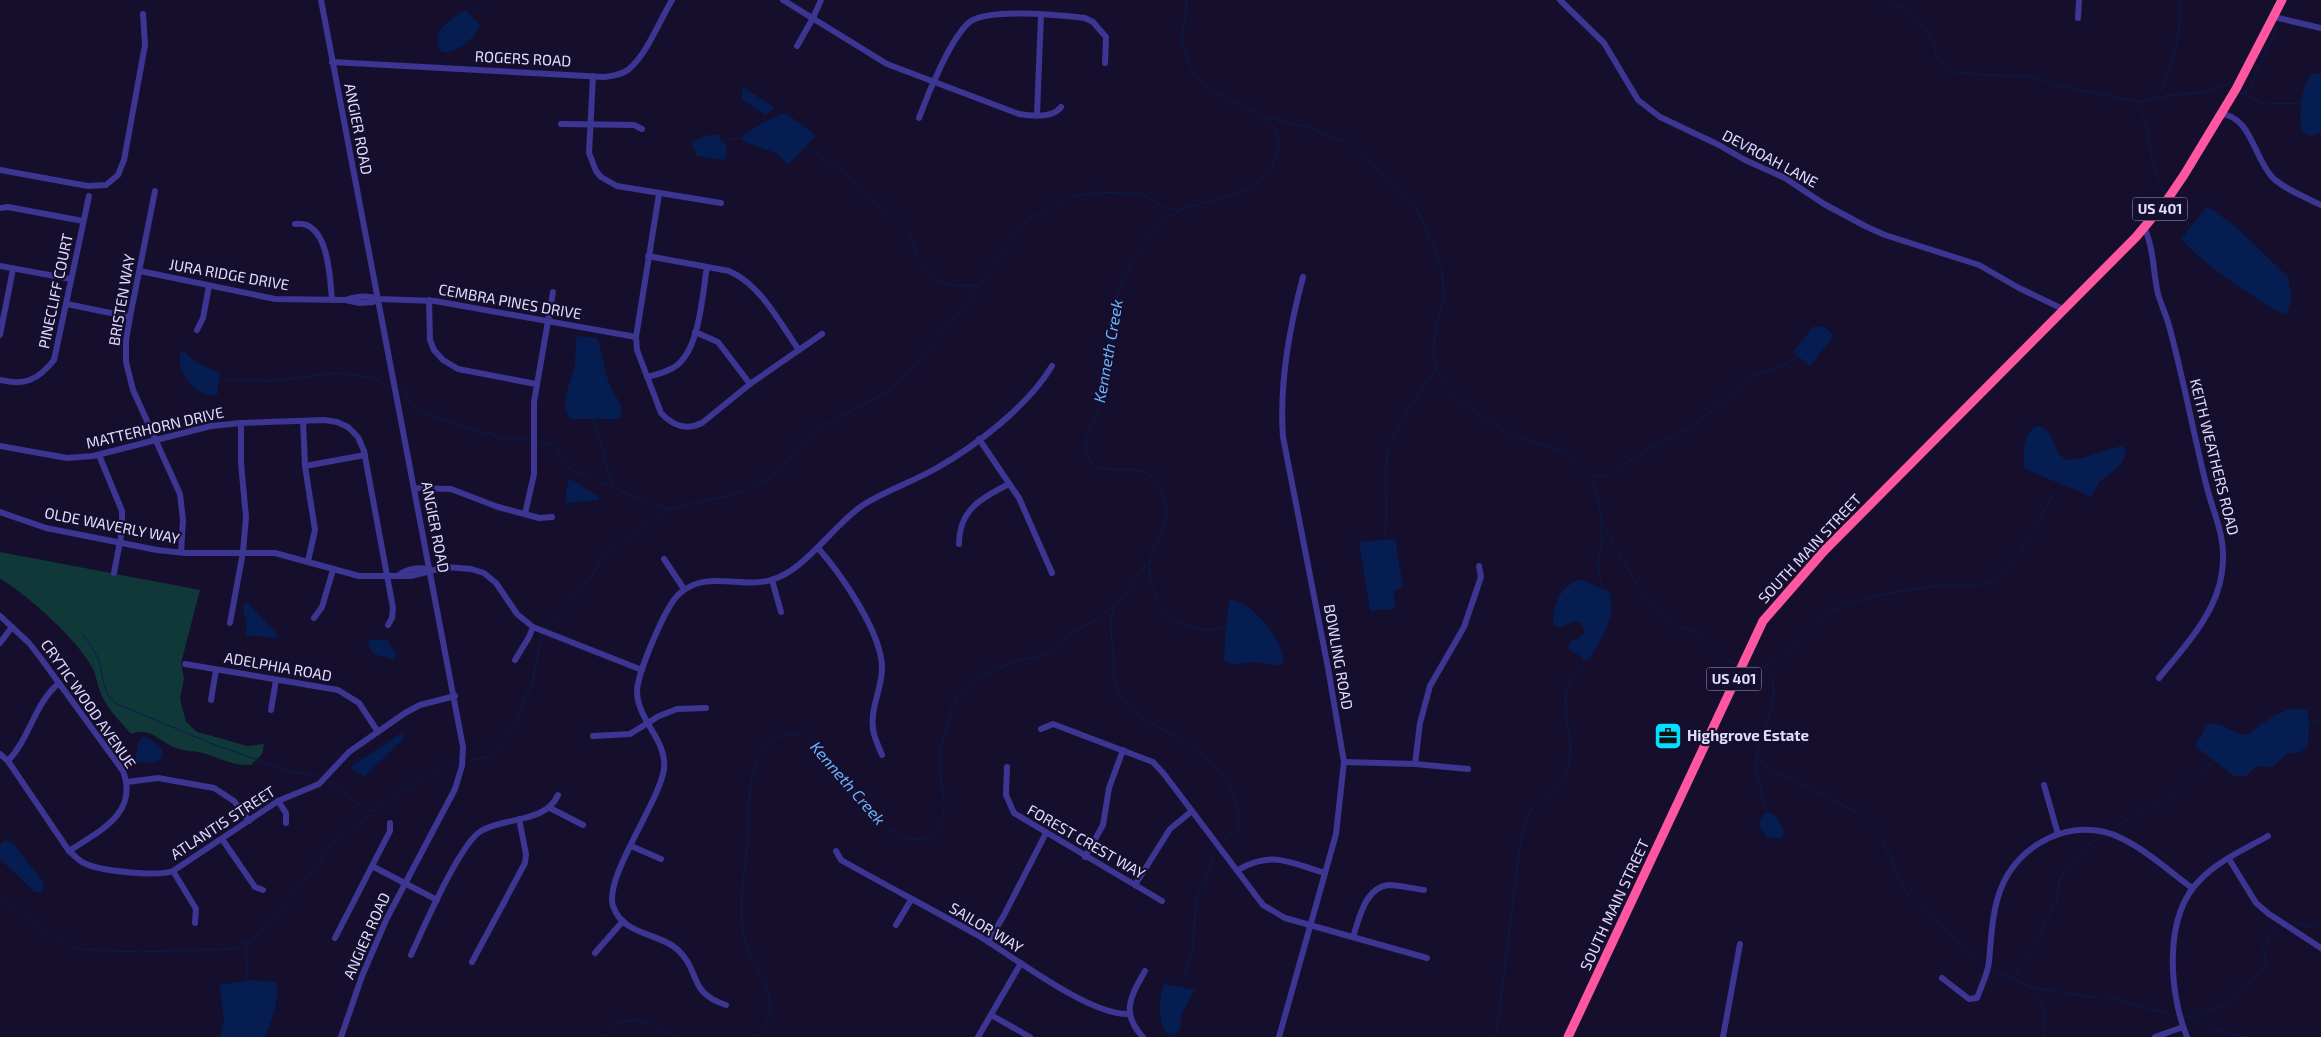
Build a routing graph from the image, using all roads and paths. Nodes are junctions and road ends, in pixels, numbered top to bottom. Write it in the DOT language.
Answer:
graph roads {
  1 [pos="320,0"];
  2 [pos="672,0"];
  3 [pos="783,0"];
  4 [pos="821,0"];
  5 [pos="1560,0"];
  6 [pos="2079,0"];
  7 [pos="2282,0"];
  8 [pos="143,14"];
  9 [pos="1041,15"];
  10 [pos="2274,17"];
  11 [pos="813,18"];
  12 [pos="2078,18"];
  13 [pos="2321,28"];
  14 [pos="797,46"];
  15 [pos="332,62"];
  16 [pos="1105,63"];
  17 [pos="593,76"];
  18 [pos="933,82"];
  19 [pos="1061,107"];
  20 [pos="2220,114"];
  21 [pos="1037,115"];
  22 [pos="919,118"];
  23 [pos="561,124"];
  24 [pos="590,125"];
  25 [pos="642,129"];
  26 [pos="0,170"];
  27 [pos="155,191"];
  28 [pos="659,194"];
  29 [pos="89,196"];
  30 [pos="721,204"];
  31 [pos="2321,205"];
  32 [pos="0,208"];
  33 [pos="83,221"];
  34 [pos="295,224"];
  35 [pos="2144,227"];
  36 [pos="648,256"];
  37 [pos="0,266"];
  38 [pos="707,267"];
  39 [pos="13,269"];
  40 [pos="140,271"];
  41 [pos="1303,277"];
  42 [pos="71,279"];
  43 [pos="209,286"];
  44 [pos="553,292"];
  45 [pos="379,299"];
  46 [pos="332,300"];
  47 [pos="429,300"];
  48 [pos="67,304"];
  49 [pos="2065,310"];
  50 [pos="130,317"];
  51 [pos="548,322"];
  52 [pos="197,330"];
  53 [pos="695,332"];
  54 [pos="822,334"];
  55 [pos="0,335"];
  56 [pos="636,337"];
  57 [pos="799,350"];
  58 [pos="1052,366"];
  59 [pos="648,378"];
  60 [pos="0,380"];
  61 [pos="536,384"];
  62 [pos="750,384"];
  63 [pos="303,421"];
  64 [pos="241,423"];
  65 [pos="157,439"];
  66 [pos="978,439"];
  67 [pos="0,447"];
  68 [pos="99,455"];
  69 [pos="365,455"];
  70 [pos="305,466"];
  71 [pos="1009,484"];
  72 [pos="414,488"];
  73 [pos="0,512"];
  74 [pos="525,514"];
  75 [pos="552,517"];
  76 [pos="120,542"];
  77 [pos="959,544"];
  78 [pos="818,548"];
  79 [pos="181,552"];
  80 [pos="243,552"];
  81 [pos="664,559"];
  82 [pos="308,561"];
  83 [pos="1479,566"];
  84 [pos="334,570"];
  85 [pos="430,570"];
  86 [pos="1052,572"];
  87 [pos="114,573"];
  88 [pos="388,577"];
  89 [pos="772,580"];
  90 [pos="684,589"];
  91 [pos="781,612"];
  92 [pos="0,616"];
  93 [pos="314,618"];
  94 [pos="230,623"];
  95 [pos="388,625"];
  96 [pos="12,627"];
  97 [pos="533,627"];
  98 [pos="0,643"];
  99 [pos="515,660"];
  100 [pos="185,664"];
  101 [pos="216,670"];
  102 [pos="642,670"];
  103 [pos="2159,678"];
  104 [pos="276,680"];
  105 [pos="59,683"];
  106 [pos="454,696"];
  107 [pos="211,700"];
  108 [pos="706,708"];
  109 [pos="271,710"];
  110 [pos="647,723"];
  111 [pos="1041,729"];
  112 [pos="378,732"];
  113 [pos="593,736"];
  114 [pos="1123,750"];
  115 [pos="0,754"];
  116 [pos="882,754"];
  117 [pos="8,761"];
  118 [pos="1344,762"];
  119 [pos="1415,764"];
  120 [pos="1006,767"];
  121 [pos="1468,769"];
  122 [pos="127,782"];
  123 [pos="2044,785"];
  124 [pos="558,794"];
  125 [pos="278,801"];
  126 [pos="550,808"];
  127 [pos="1192,811"];
  128 [pos="519,819"];
  129 [pos="249,821"];
  130 [pos="286,823"];
  131 [pos="390,823"];
  132 [pos="583,825"];
  133 [pos="1046,833"];
  134 [pos="2058,834"];
  135 [pos="2268,836"];
  136 [pos="222,839"];
  137 [pos="631,846"];
  138 [pos="69,850"];
  139 [pos="836,851"];
  140 [pos="1085,856"];
  141 [pos="2229,859"];
  142 [pos="661,860"];
  143 [pos="372,866"];
  144 [pos="1238,870"];
  145 [pos="173,871"];
  146 [pos="1325,873"];
  147 [pos="405,883"];
  148 [pos="1135,885"];
  149 [pos="2192,888"];
  150 [pos="263,890"];
  151 [pos="1424,890"];
  152 [pos="437,900"];
  153 [pos="911,900"];
  154 [pos="1162,901"];
  155 [pos="623,921"];
  156 [pos="195,923"];
  157 [pos="1310,924"];
  158 [pos="896,925"];
  159 [pos="1353,937"];
  160 [pos="335,938"];
  161 [pos="988,942"];
  162 [pos="1740,944"];
  163 [pos="2321,948"];
  164 [pos="595,953"];
  165 [pos="411,955"];
  166 [pos="1427,958"];
  167 [pos="472,962"];
  168 [pos="1021,964"];
  169 [pos="1145,971"];
  170 [pos="1942,978"];
  171 [pos="726,1004"];
  172 [pos="1129,1014"];
  173 [pos="991,1015"];
  174 [pos="2183,1027"];
  175 [pos="340,1037"];
  176 [pos="978,1037"];
  177 [pos="1030,1037"];
  178 [pos="1143,1037"];
  179 [pos="1278,1037"];
  180 [pos="1568,1037"];
  181 [pos="1723,1037"];
  182 [pos="2155,1037"];
  183 [pos="2187,1037"];
  1 -- 15 [label="street, ANGIER ROAD"];
  2 -- 17 [label="street, ROGERS ROAD"];
  3 -- 11 [label="street"];
  4 -- 11 [label="street"];
  5 -- 49 [label="street, DEVROAH LANE"];
  6 -- 12 [label="street"];
  7 -- 10 [label="highway, US 401"];
  8 -- 26 [label="street"];
  9 -- 16 [label="street"];
  9 -- 18 [label="street"];
  9 -- 21 [label="street"];
  10 -- 13 [label="street"];
  10 -- 20 [label="highway, US 401"];
  11 -- 14 [label="street"];
  11 -- 18 [label="street"];
  15 -- 17 [label="street, ROGERS ROAD"];
  15 -- 45 [label="street, ANGIER ROAD"];
  17 -- 24 [label="street"];
  18 -- 21 [label="street"];
  18 -- 22 [label="street"];
  19 -- 21 [label="street"];
  20 -- 31 [label="street"];
  20 -- 35 [label="highway, US 401"];
  23 -- 24 [label="street"];
  24 -- 25 [label="street"];
  24 -- 28 [label="street"];
  27 -- 40 [label="street, BRISTEN WAY"];
  28 -- 30 [label="street"];
  28 -- 36 [label="street"];
  29 -- 33 [label="street, PINECLIFF COURT"];
  32 -- 33 [label="street"];
  33 -- 42 [label="street, PINECLIFF COURT"];
  34 -- 46 [label="street"];
  35 -- 49 [label="highway, US 401"];
  35 -- 103 [label="street, KEITH WEATHERS ROAD"];
  36 -- 38 [label="street"];
  36 -- 56 [label="street"];
  37 -- 39 [label="street"];
  38 -- 53 [label="street"];
  38 -- 57 [label="street"];
  39 -- 42 [label="street"];
  39 -- 55 [label="street"];
  40 -- 43 [label="street, JURA RIDGE DRIVE"];
  40 -- 50 [label="street, BRISTEN WAY"];
  41 -- 118 [label="street, BOWLING ROAD"];
  42 -- 48 [label="street, PINECLIFF COURT"];
  43 -- 46 [label="street, JURA RIDGE DRIVE"];
  43 -- 52 [label="street"];
  44 -- 51 [label="street"];
  45 -- 46 [label="street, JURA RIDGE DRIVE"];
  45 -- 47 [label="street, CEMBRA PINES DRIVE"];
  45 -- 72 [label="street, ANGIER ROAD"];
  47 -- 51 [label="street, CEMBRA PINES DRIVE"];
  47 -- 61 [label="street"];
  48 -- 50 [label="street"];
  48 -- 60 [label="street, PINECLIFF COURT"];
  49 -- 180 [label="highway, SOUTH MAIN STREET / US 401"];
  50 -- 65 [label="street, BRISTEN WAY"];
  51 -- 56 [label="street, CEMBRA PINES DRIVE"];
  51 -- 61 [label="street"];
  53 -- 59 [label="street"];
  53 -- 62 [label="street"];
  54 -- 57 [label="street"];
  56 -- 59 [label="street"];
  57 -- 62 [label="street"];
  58 -- 66 [label="street"];
  59 -- 62 [label="street"];
  61 -- 74 [label="street"];
  63 -- 64 [label="street, MATTERHORN DRIVE"];
  63 -- 69 [label="street, MATTERHORN DRIVE"];
  63 -- 70 [label="street"];
  64 -- 65 [label="street, MATTERHORN DRIVE"];
  64 -- 80 [label="street"];
  65 -- 68 [label="street, MATTERHORN DRIVE"];
  65 -- 79 [label="street, BRISTEN WAY"];
  66 -- 71 [label="street"];
  66 -- 78 [label="street"];
  67 -- 68 [label="street, MATTERHORN DRIVE"];
  68 -- 76 [label="street"];
  69 -- 70 [label="street"];
  69 -- 88 [label="street, MATTERHORN DRIVE"];
  70 -- 82 [label="street"];
  71 -- 77 [label="street"];
  71 -- 86 [label="street"];
  72 -- 74 [label="street"];
  72 -- 85 [label="street, ANGIER ROAD"];
  73 -- 76 [label="street, OLDE WAVERLY WAY"];
  74 -- 75 [label="street"];
  76 -- 79 [label="street, OLDE WAVERLY WAY"];
  76 -- 87 [label="street"];
  78 -- 89 [label="street"];
  78 -- 116 [label="street"];
  79 -- 80 [label="street, OLDE WAVERLY WAY"];
  80 -- 82 [label="street, OLDE WAVERLY WAY"];
  80 -- 94 [label="street"];
  81 -- 90 [label="street"];
  82 -- 84 [label="street, OLDE WAVERLY WAY"];
  83 -- 119 [label="street"];
  84 -- 88 [label="street, OLDE WAVERLY WAY"];
  84 -- 93 [label="street"];
  85 -- 88 [label="street, OLDE WAVERLY WAY"];
  85 -- 97 [label="street, OLDE WAVERLY WAY"];
  85 -- 106 [label="street, ANGIER ROAD"];
  88 -- 95 [label="street, MATTERHORN DRIVE"];
  89 -- 90 [label="street"];
  89 -- 91 [label="street"];
  90 -- 102 [label="street"];
  92 -- 96 [label="street, CRYTIC WOOD AVENUE"];
  96 -- 98 [label="street"];
  96 -- 105 [label="street, CRYTIC WOOD AVENUE"];
  97 -- 99 [label="street"];
  97 -- 102 [label="street"];
  100 -- 101 [label="street, ADELPHIA ROAD"];
  101 -- 104 [label="street, ADELPHIA ROAD"];
  101 -- 107 [label="street"];
  102 -- 110 [label="street"];
  104 -- 109 [label="street"];
  104 -- 112 [label="street, ADELPHIA ROAD"];
  105 -- 117 [label="street"];
  105 -- 122 [label="street, CRYTIC WOOD AVENUE"];
  106 -- 112 [label="street, ATLANTIS STREET"];
  106 -- 147 [label="street, ANGIER ROAD"];
  108 -- 110 [label="street"];
  110 -- 113 [label="street"];
  110 -- 137 [label="street"];
  111 -- 114 [label="street"];
  112 -- 125 [label="street, ATLANTIS STREET"];
  114 -- 127 [label="street"];
  114 -- 140 [label="street"];
  115 -- 117 [label="street, ATLANTIS STREET"];
  117 -- 138 [label="street, ATLANTIS STREET"];
  118 -- 119 [label="street"];
  118 -- 146 [label="street, BOWLING ROAD"];
  119 -- 121 [label="street"];
  120 -- 133 [label="street, FOREST CREST WAY"];
  122 -- 129 [label="street"];
  122 -- 138 [label="street, CRYTIC WOOD AVENUE"];
  123 -- 134 [label="street"];
  124 -- 126 [label="street"];
  125 -- 129 [label="street, ATLANTIS STREET"];
  125 -- 130 [label="street"];
  126 -- 128 [label="street"];
  126 -- 132 [label="street"];
  127 -- 144 [label="street"];
  127 -- 148 [label="street"];
  128 -- 152 [label="street"];
  128 -- 167 [label="street"];
  129 -- 136 [label="street, ATLANTIS STREET"];
  131 -- 143 [label="street"];
  133 -- 140 [label="street, FOREST CREST WAY"];
  133 -- 161 [label="street"];
  134 -- 149 [label="street"];
  134 -- 170 [label="street"];
  135 -- 141 [label="street"];
  136 -- 145 [label="street, ATLANTIS STREET"];
  136 -- 150 [label="street"];
  137 -- 142 [label="street"];
  137 -- 155 [label="street"];
  138 -- 145 [label="street, ATLANTIS STREET"];
  139 -- 153 [label="street, SAILOR WAY"];
  140 -- 148 [label="street, FOREST CREST WAY"];
  141 -- 149 [label="street"];
  141 -- 163 [label="street"];
  143 -- 147 [label="street"];
  143 -- 160 [label="street"];
  144 -- 146 [label="street"];
  144 -- 157 [label="street"];
  145 -- 156 [label="street"];
  146 -- 157 [label="street, BOWLING ROAD"];
  147 -- 152 [label="street"];
  147 -- 175 [label="street, ANGIER ROAD"];
  148 -- 154 [label="street, FOREST CREST WAY"];
  149 -- 174 [label="street"];
  151 -- 159 [label="street"];
  152 -- 165 [label="street"];
  153 -- 158 [label="street"];
  153 -- 161 [label="street, SAILOR WAY"];
  155 -- 164 [label="street"];
  155 -- 171 [label="street"];
  157 -- 159 [label="street"];
  157 -- 179 [label="street, BOWLING ROAD"];
  159 -- 166 [label="street"];
  161 -- 168 [label="street, SAILOR WAY"];
  162 -- 181 [label="street"];
  168 -- 172 [label="street, SAILOR WAY"];
  168 -- 173 [label="street"];
  169 -- 172 [label="street"];
  172 -- 178 [label="street"];
  173 -- 176 [label="street"];
  173 -- 177 [label="street"];
  174 -- 182 [label="street"];
  174 -- 183 [label="street"];
}
